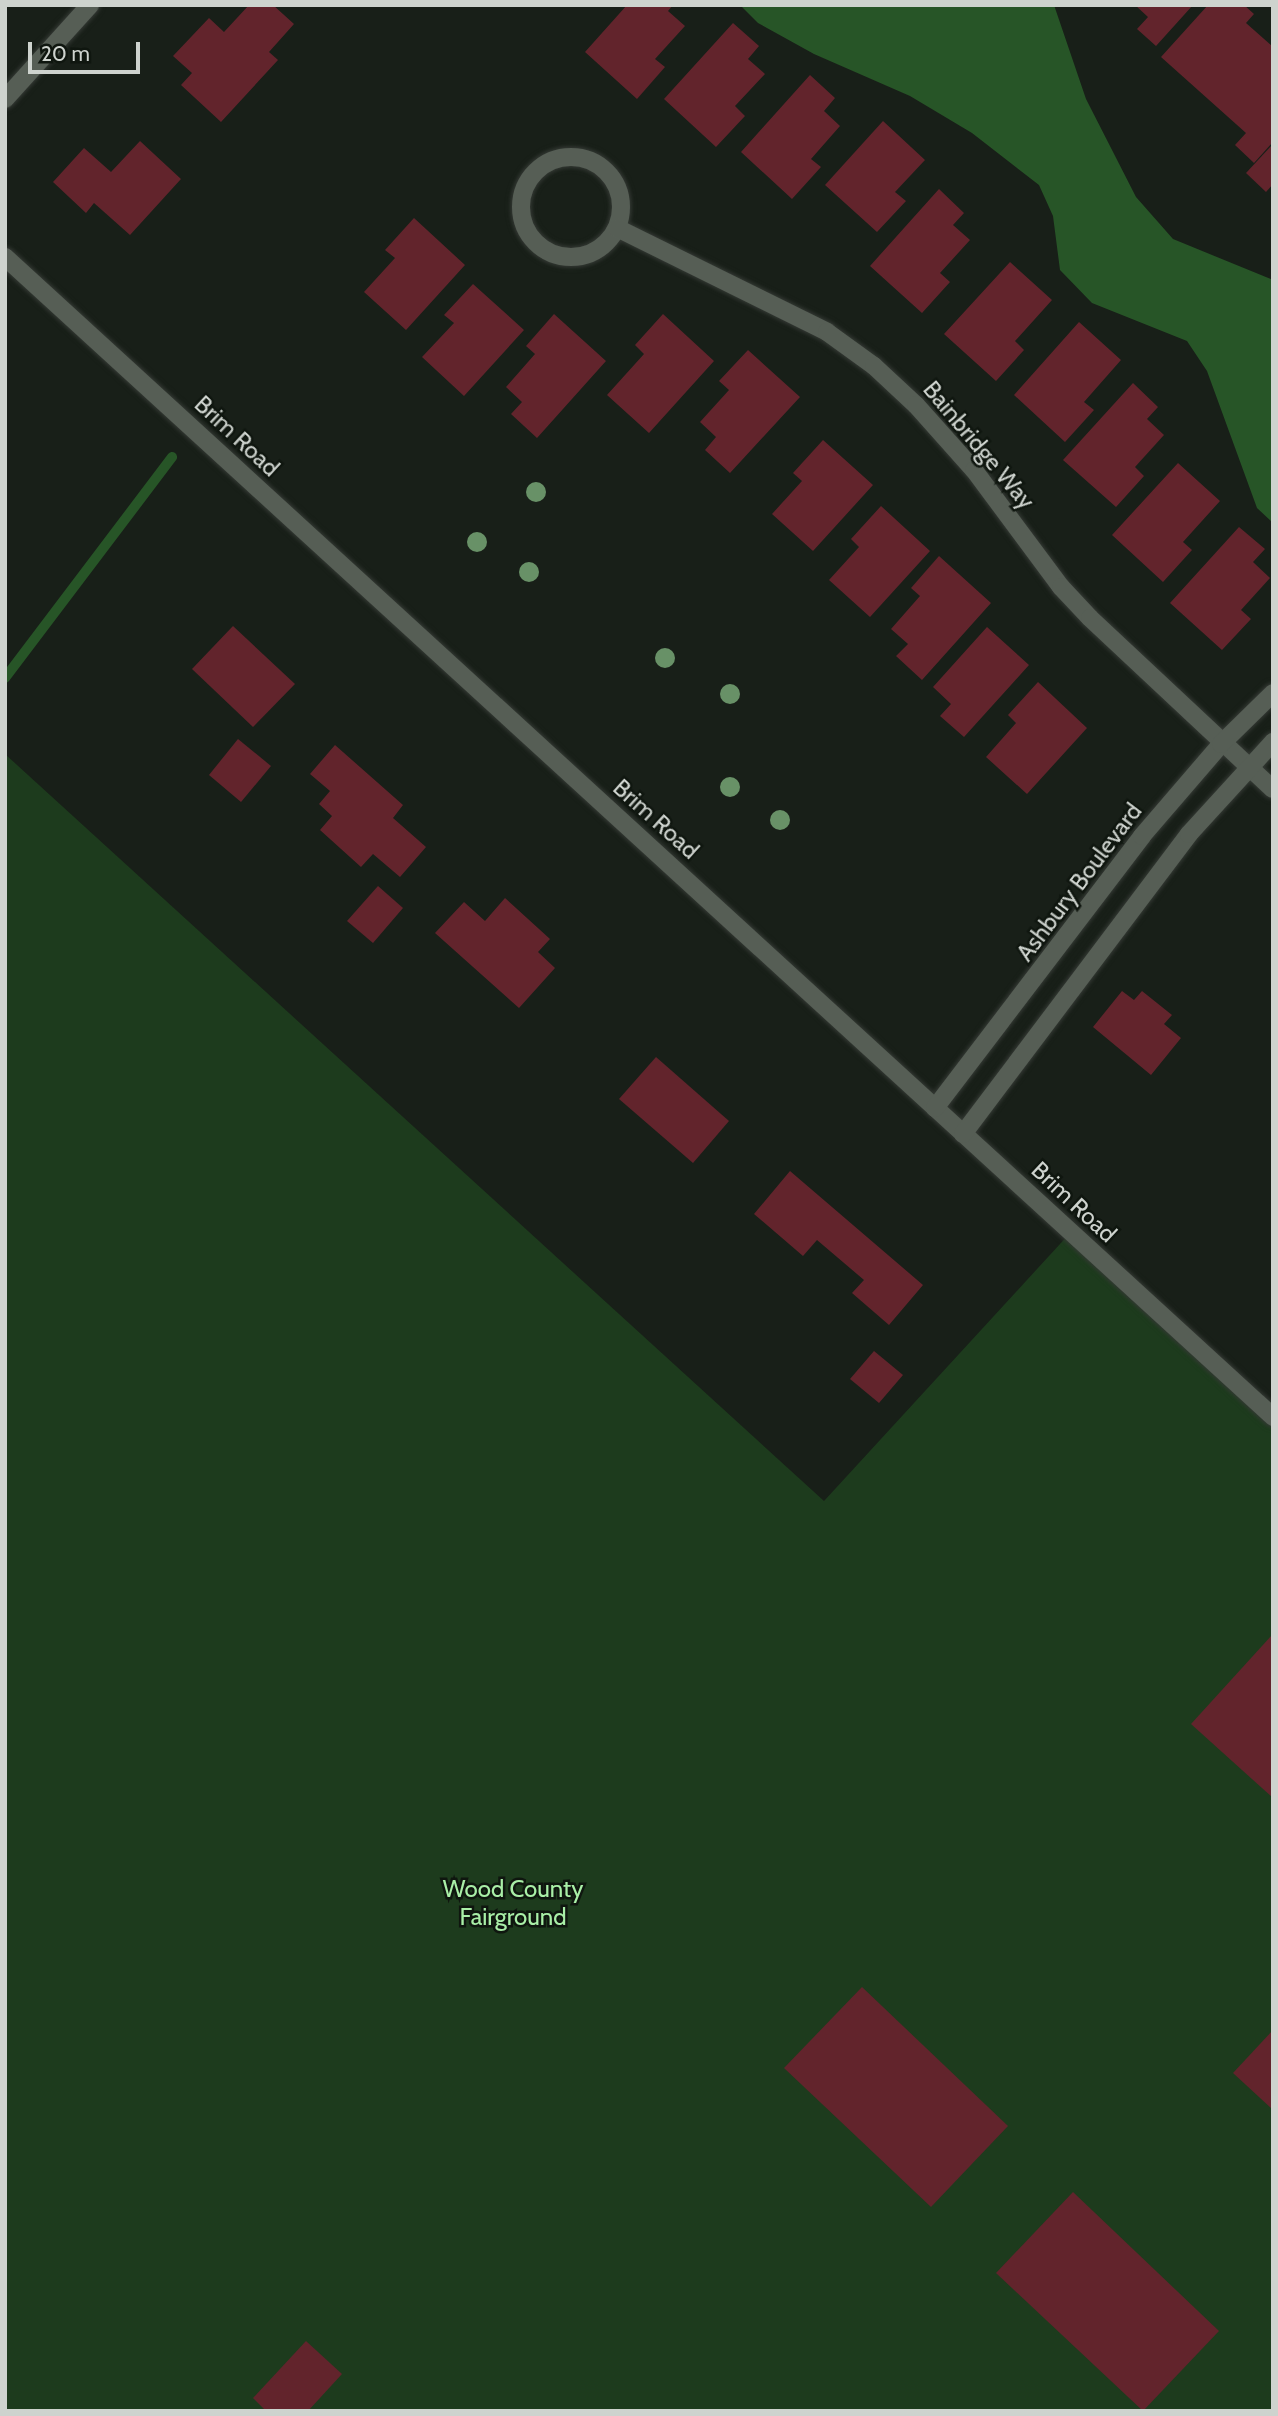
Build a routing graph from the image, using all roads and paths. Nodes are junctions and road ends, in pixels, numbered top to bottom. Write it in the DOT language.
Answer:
graph roads {
  1 [pos="90,5"];
  2 [pos="5,99"];
  3 [pos="617,229"];
  4 [pos="5,257"];
  5 [pos="1273,693"];
  6 [pos="1273,742"];
  7 [pos="1221,744"];
  8 [pos="1247,767"];
  9 [pos="1273,789"];
  10 [pos="935,1108"];
  11 [pos="963,1133"];
  12 [pos="1273,1417"];
  1 -- 2 [label="street"];
  3 -- 3 [label="street"];
  3 -- 7 [label="street, Bainbridge Way"];
  4 -- 10 [label="street, Brim Road"];
  5 -- 7 [label="street, Ashbury Boulevard"];
  6 -- 8 [label="street"];
  7 -- 8 [label="street, Bainbridge Way"];
  7 -- 10 [label="street, Ashbury Boulevard"];
  8 -- 9 [label="street, Bainbridge Way"];
  8 -- 11 [label="street"];
  10 -- 11 [label="street, Brim Road"];
  11 -- 12 [label="street, Brim Road"];
}
